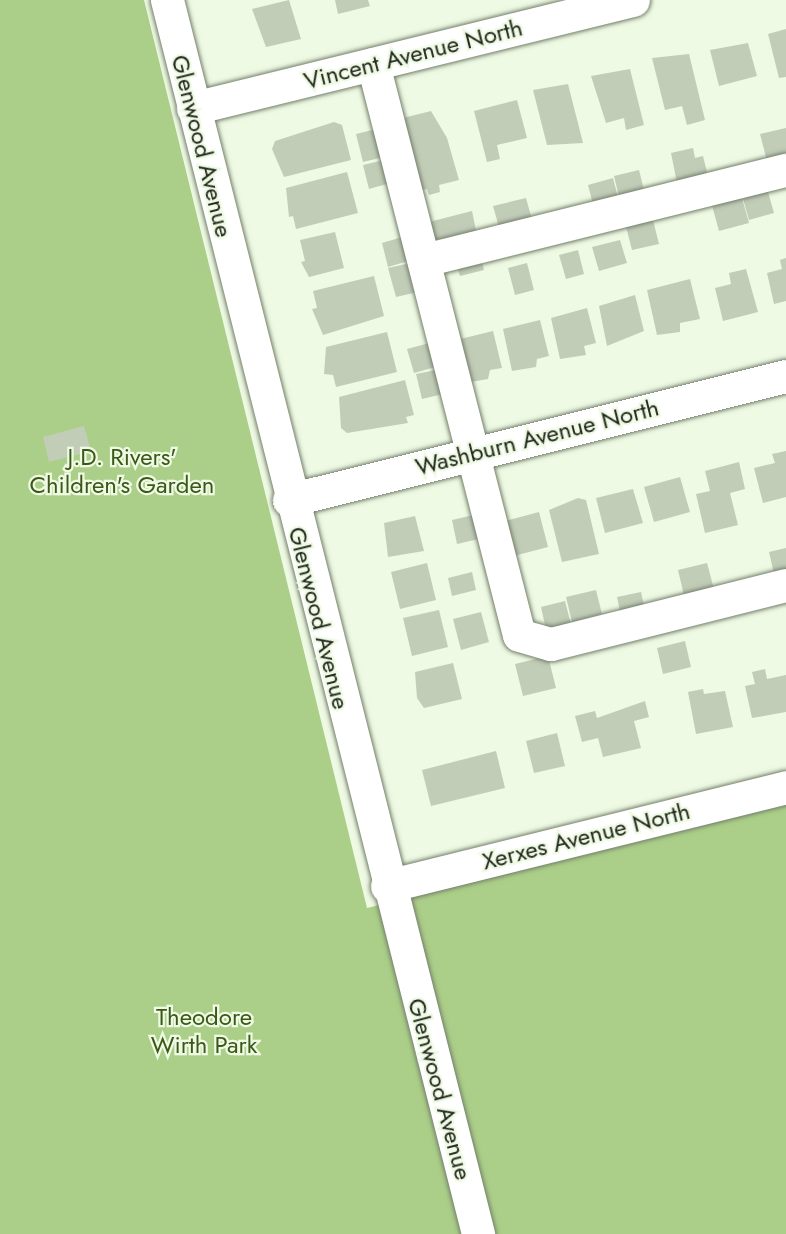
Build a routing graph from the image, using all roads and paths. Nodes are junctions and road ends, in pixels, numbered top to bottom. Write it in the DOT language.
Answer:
graph roads {
  1 [pos="167,0"];
  2 [pos="633,0"];
  3 [pos="373,64"];
  4 [pos="193,108"];
  5 [pos="786,170"];
  6 [pos="424,260"];
  7 [pos="786,376"];
  8 [pos="471,453"];
  9 [pos="289,500"];
  10 [pos="786,585"];
  11 [pos="786,787"];
  12 [pos="387,886"];
  13 [pos="478,1234"];
  1 -- 4 [label="street, Glenwood Avenue"];
  2 -- 3 [label="street, Vincent Avenue North"];
  3 -- 4 [label="street, Vincent Avenue North"];
  3 -- 6 [label="street"];
  4 -- 9 [label="street, Glenwood Avenue"];
  5 -- 6 [label="street"];
  6 -- 8 [label="street"];
  7 -- 8 [label="street, Washburn Avenue North"];
  8 -- 9 [label="street, Washburn Avenue North"];
  8 -- 10 [label="street"];
  9 -- 12 [label="street, Glenwood Avenue"];
  11 -- 12 [label="street, Xerxes Avenue North"];
  12 -- 13 [label="street, Glenwood Avenue"];
}
